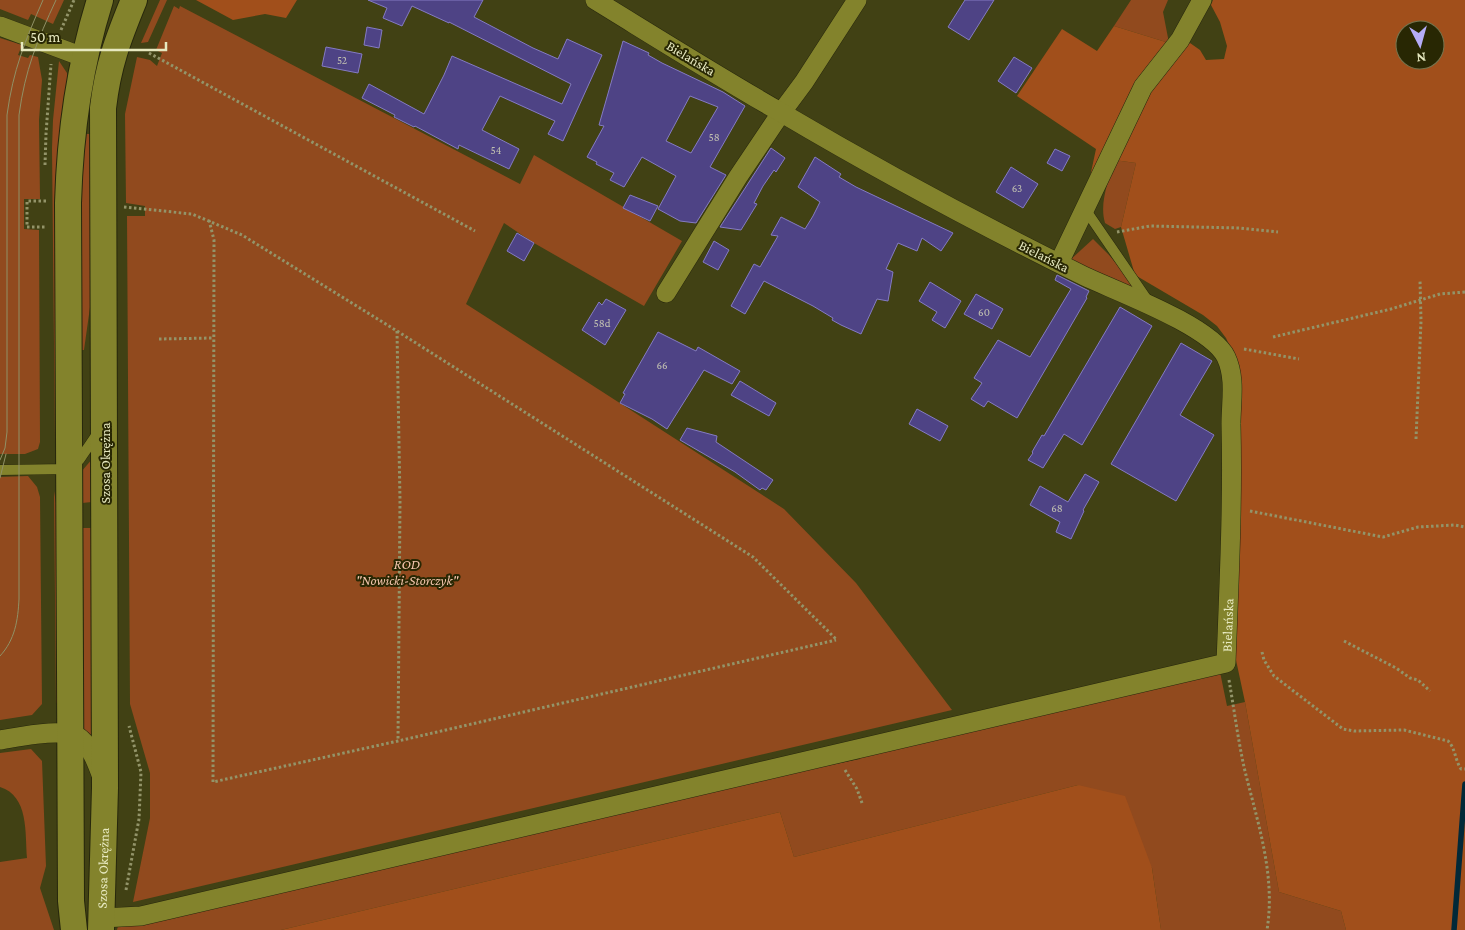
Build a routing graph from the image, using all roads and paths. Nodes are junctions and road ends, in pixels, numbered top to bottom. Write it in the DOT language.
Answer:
graph roads {
  1 [pos="74,0"];
  2 [pos="100,0"];
  3 [pos="134,0"];
  4 [pos="595,0"];
  5 [pos="857,0"];
  6 [pos="1202,0"];
  7 [pos="0,26"];
  8 [pos="58,35"];
  9 [pos="149,53"];
  10 [pos="52,57"];
  11 [pos="84,57"];
  12 [pos="781,113"];
  13 [pos="45,150"];
  14 [pos="46,201"];
  15 [pos="121,206"];
  16 [pos="1085,209"];
  17 [pos="209,220"];
  18 [pos="46,227"];
  19 [pos="475,231"];
  20 [pos="1278,232"];
  21 [pos="1103,235"];
  22 [pos="1059,263"];
  23 [pos="1420,280"];
  24 [pos="1465,292"];
  25 [pos="666,294"];
  26 [pos="1420,300"];
  27 [pos="1153,308"];
  28 [pos="397,331"];
  29 [pos="1273,337"];
  30 [pos="214,338"];
  31 [pos="159,339"];
  32 [pos="1244,349"];
  33 [pos="1299,359"];
  34 [pos="105,421"];
  35 [pos="1416,439"];
  36 [pos="69,469"];
  37 [pos="0,470"];
  38 [pos="1232,508"];
  39 [pos="1465,527"];
  40 [pos="1344,641"];
  41 [pos="1262,652"];
  42 [pos="1226,663"];
  43 [pos="1430,691"];
  44 [pos="128,726"];
  45 [pos="71,734"];
  46 [pos="0,740"];
  47 [pos="398,741"];
  48 [pos="836,754"];
  49 [pos="1465,769"];
  50 [pos="105,788"];
  51 [pos="862,803"];
  52 [pos="126,892"];
  53 [pos="101,924"];
  54 [pos="74,930"];
  55 [pos="1267,930"];
  1 -- 8 [label="path"];
  2 -- 11 [label="street"];
  3 -- 34 [label="street, Szosa Okrężna"];
  4 -- 12 [label="street, Bielańska"];
  5 -- 12 [label="street"];
  6 -- 16 [label="street"];
  7 -- 11 [label="street"];
  9 -- 19 [label="path"];
  10 -- 13 [label="path"];
  11 -- 36 [label="street"];
  12 -- 22 [label="street, Bielańska"];
  12 -- 25 [label="street"];
  14 -- 18 [label="path"];
  15 -- 17 [label="path"];
  16 -- 21 [label="lane"];
  16 -- 22 [label="street"];
  17 -- 28 [label="path"];
  17 -- 30 [label="path"];
  20 -- 21 [label="path"];
  21 -- 27 [label="lane"];
  22 -- 27 [label="street, Bielańska"];
  23 -- 26 [label="path"];
  24 -- 26 [label="path"];
  26 -- 29 [label="path"];
  26 -- 35 [label="path"];
  27 -- 38 [label="street, Bielańska"];
  28 -- 47 [label="path"];
  28 -- 47 [label="path"];
  30 -- 31 [label="path"];
  30 -- 47 [label="path"];
  32 -- 33 [label="path"];
  34 -- 36 [label="lane"];
  34 -- 50 [label="street, Szosa Okrężna"];
  36 -- 37 [label="lane"];
  36 -- 45 [label="street"];
  38 -- 39 [label="path"];
  38 -- 42 [label="street, Bielańska"];
  40 -- 43 [label="path"];
  41 -- 49 [label="path"];
  42 -- 48 [label="street"];
  42 -- 55 [label="path"];
  44 -- 52 [label="path"];
  45 -- 46 [label="street"];
  45 -- 50 [label="street"];
  45 -- 54 [label="street"];
  48 -- 51 [label="path"];
  48 -- 53 [label="street"];
  50 -- 53 [label="street, Szosa Okrężna"];
}
